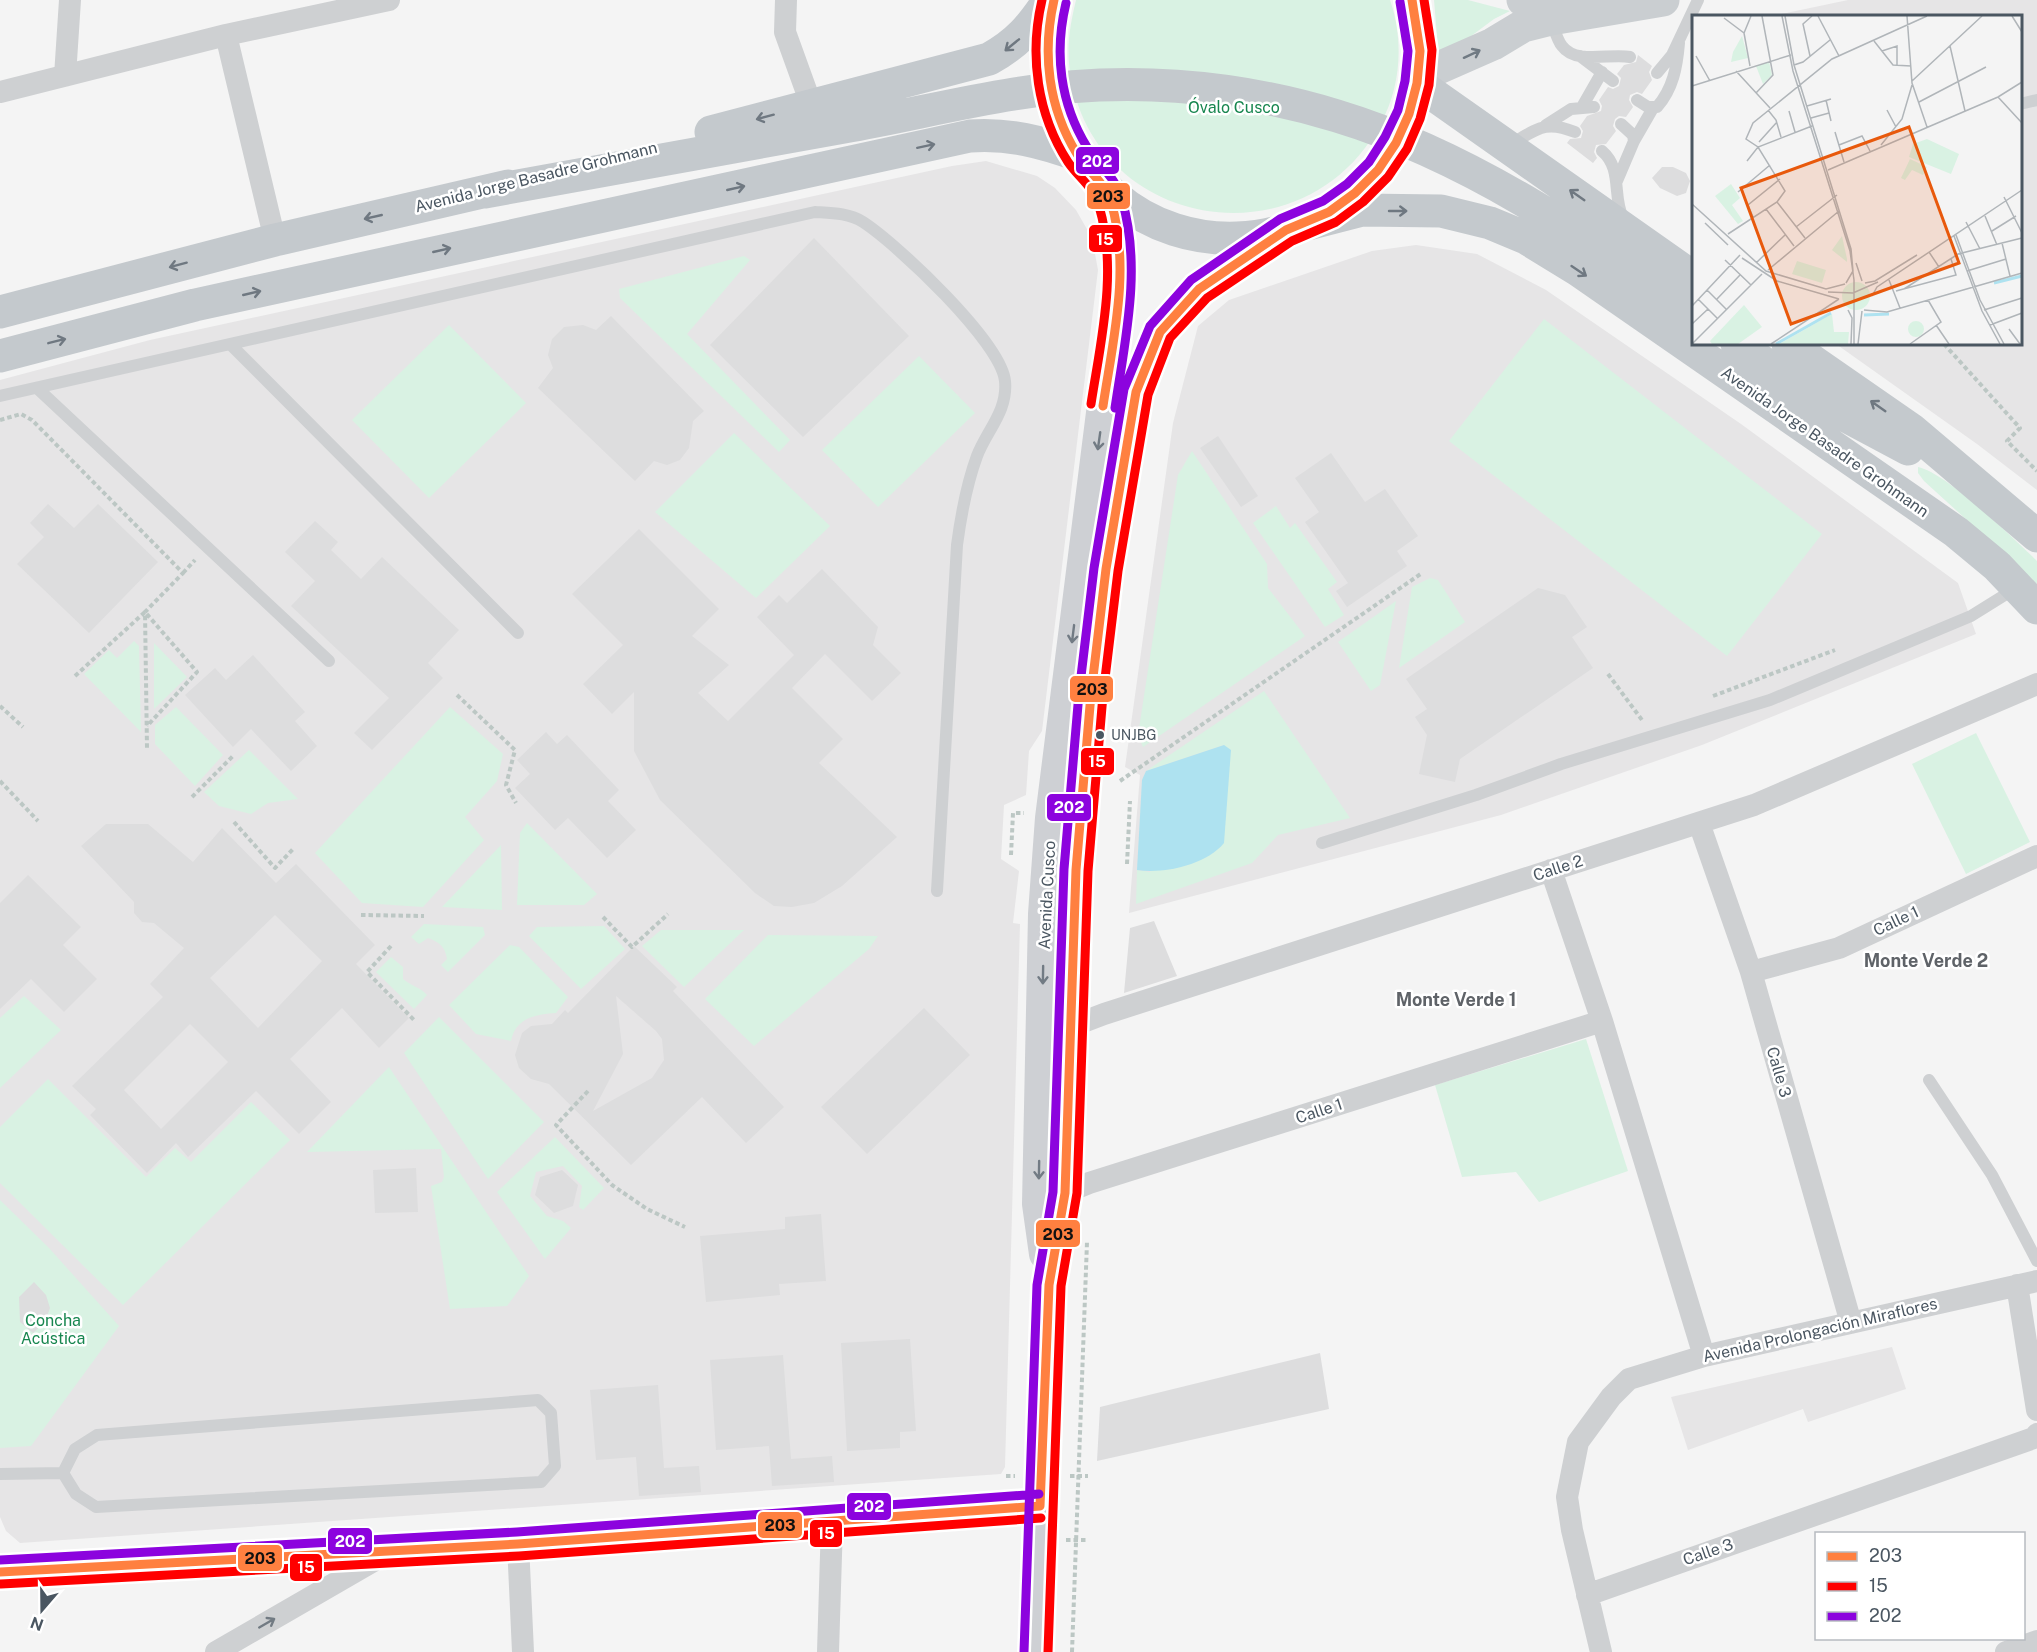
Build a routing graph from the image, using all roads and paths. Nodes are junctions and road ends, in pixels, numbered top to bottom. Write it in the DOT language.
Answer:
graph roads {
  1 [pos="70,0"];
  2 [pos="389,0"];
  3 [pos="786,0"];
  4 [pos="1049,0"];
  5 [pos="1054,0"];
  6 [pos="1412,0"];
  7 [pos="1663,0"];
  8 [pos="1698,0"];
  9 [pos="1539,6"];
  10 [pos="226,35"];
  11 [pos="1679,43"];
  12 [pos="1578,55"];
  13 [pos="1630,57"];
  14 [pos="1602,72"];
  15 [pos="1657,73"];
  16 [pos="65,76"];
  17 [pos="1418,80"];
  18 [pos="1612,81"];
  19 [pos="0,92"];
  20 [pos="1637,100"];
  21 [pos="2037,100"];
  22 [pos="811,104"];
  23 [pos="2022,104"];
  24 [pos="1653,108"];
  25 [pos="870,123"];
  26 [pos="1621,124"];
  27 [pos="1546,126"];
  28 [pos="1485,130"];
  29 [pos="1575,132"];
  30 [pos="1634,141"];
  31 [pos="1602,151"];
  32 [pos="1078,155"];
  33 [pos="1617,181"];
  34 [pos="1105,187"];
  35 [pos="486,192"];
  36 [pos="1293,228"];
  37 [pos="1629,233"];
  38 [pos="511,235"];
  39 [pos="275,240"];
  40 [pos="1692,277"];
  41 [pos="0,312"];
  42 [pos="1692,312"];
  43 [pos="230,344"];
  44 [pos="1738,345"];
  45 [pos="1789,345"];
  46 [pos="1945,345"];
  47 [pos="0,356"];
  48 [pos="37,388"];
  49 [pos="0,396"];
  50 [pos="1816,399"];
  51 [pos="0,420"];
  52 [pos="2037,471"];
  53 [pos="1984,489"];
  54 [pos="1956,532"];
  55 [pos="2037,536"];
  56 [pos="1422,573"];
  57 [pos="2027,598"];
  58 [pos="145,612"];
  59 [pos="518,633"];
  60 [pos="1843,647"];
  61 [pos="329,661"];
  62 [pos="1608,674"];
  63 [pos="75,676"];
  64 [pos="2037,684"];
  65 [pos="457,695"];
  66 [pos="1710,697"];
  67 [pos="0,706"];
  68 [pos="1643,722"];
  69 [pos="147,727"];
  70 [pos="23,728"];
  71 [pos="147,748"];
  72 [pos="234,755"];
  73 [pos="1120,780"];
  74 [pos="0,781"];
  75 [pos="192,797"];
  76 [pos="1130,801"];
  77 [pos="516,803"];
  78 [pos="1025,813"];
  79 [pos="38,820"];
  80 [pos="234,822"];
  81 [pos="1699,823"];
  82 [pos="1322,843"];
  83 [pos="294,848"];
  84 [pos="1011,855"];
  85 [pos="2037,856"];
  86 [pos="1126,864"];
  87 [pos="1551,870"];
  88 [pos="937,891"];
  89 [pos="668,914"];
  90 [pos="360,915"];
  91 [pos="424,916"];
  92 [pos="603,917"];
  93 [pos="391,946"];
  94 [pos="1751,972"];
  95 [pos="415,1021"];
  96 [pos="1602,1021"];
  97 [pos="1070,1028"];
  98 [pos="1929,1080"];
  99 [pos="588,1091"];
  100 [pos="1051,1198"];
  101 [pos="685,1227"];
  102 [pos="2037,1261"];
  103 [pos="2027,1283"];
  104 [pos="1851,1323"];
  105 [pos="1704,1356"];
  106 [pos="2037,1410"];
  107 [pos="2035,1436"];
  108 [pos="63,1473"];
  109 [pos="0,1474"];
  110 [pos="1041,1506"];
  111 [pos="832,1523"];
  112 [pos="518,1544"];
  113 [pos="391,1550"];
  114 [pos="0,1572"];
  115 [pos="1587,1595"];
  116 [pos="2037,1641"];
  117 [pos="216,1652"];
  118 [pos="524,1652"];
  119 [pos="828,1652"];
  120 [pos="1036,1652"];
  121 [pos="1601,1652"];
  122 [pos="2006,1652"];
  1 -- 16 [label="street"];
  2 -- 10 [label="street"];
  3 -- 22 [label="street"];
  4 -- 22 [label="highway, Avenida Jorge Basadre Grohmann, one-way"];
  5 -- 32 [label="highway"];
  6 -- 17 [label="highway"];
  7 -- 9 [label="main road"];
  8 -- 11 [label="lane"];
  9 -- 12 [label="lane"];
  17 -- 9 [label="main road, one-way"];
  10 -- 16 [label="street"];
  10 -- 39 [label="street"];
  11 -- 15 [label="lane"];
  11 -- 24 [label="lane"];
  12 -- 13 [label="lane"];
  12 -- 14 [label="lane"];
  14 -- 18 [label="lane"];
  14 -- 27 [label="lane"];
  16 -- 19 [label="street"];
  17 -- 28 [label="highway"];
  17 -- 36 [label="highway"];
  20 -- 24 [label="lane"];
  21 -- 23 [label="lane"];
  22 -- 35 [label="highway, Avenida Jorge Basadre Grohmann, one-way"];
  24 -- 30 [label="lane"];
  25 -- 35 [label="highway"];
  25 -- 38 [label="highway"];
  25 -- 42 [label="highway"];
  26 -- 30 [label="lane"];
  27 -- 28 [label="lane"];
  27 -- 29 [label="lane"];
  37 -- 28 [label="highway, one-way"];
  30 -- 33 [label="lane"];
  31 -- 33 [label="lane"];
  32 -- 34 [label="highway"];
  38 -- 32 [label="highway, one-way"];
  33 -- 37 [label="lane"];
  34 -- 36 [label="highway"];
  34 -- 100 [label="main road, Avenida Cusco, one-way"];
  35 -- 39 [label="highway, Avenida Jorge Basadre Grohmann, one-way"];
  36 -- 54 [label="highway, Avenida Jorge Basadre Grohmann, one-way"];
  36 -- 97 [label="main road, Avenida Cusco"];
  37 -- 40 [label="highway"];
  47 -- 38 [label="highway, one-way"];
  39 -- 41 [label="highway, Avenida Jorge Basadre Grohmann, one-way"];
  43 -- 48 [label="lane"];
  43 -- 59 [label="lane"];
  43 -- 88 [label="lane"];
  44 -- 50 [label="highway"];
  53 -- 45 [label="highway, one-way"];
  46 -- 52 [label="path"];
  48 -- 49 [label="lane"];
  48 -- 61 [label="lane"];
  50 -- 53 [label="highway"];
  50 -- 54 [label="highway"];
  51 -- 58 [label="path"];
  53 -- 55 [label="highway"];
  54 -- 57 [label="highway, Avenida Jorge Basadre Grohmann"];
  56 -- 73 [label="path"];
  57 -- 82 [label="lane"];
  58 -- 63 [label="path"];
  58 -- 69 [label="path"];
  58 -- 69 [label="path"];
  60 -- 66 [label="path"];
  62 -- 68 [label="path"];
  64 -- 81 [label="street, Calle 2"];
  65 -- 77 [label="path"];
  67 -- 70 [label="path"];
  69 -- 71 [label="path"];
  72 -- 75 [label="path"];
  74 -- 79 [label="path"];
  76 -- 86 [label="path"];
  78 -- 84 [label="path"];
  80 -- 83 [label="path"];
  81 -- 87 [label="street, Calle 2"];
  81 -- 94 [label="street, Calle 3"];
  85 -- 94 [label="street, Calle 1"];
  87 -- 96 [label="street"];
  87 -- 97 [label="street, Calle 2"];
  89 -- 92 [label="path"];
  90 -- 91 [label="path"];
  93 -- 95 [label="path"];
  94 -- 104 [label="street, Calle 3"];
  96 -- 100 [label="street, Calle 1"];
  96 -- 105 [label="street"];
  97 -- 100 [label="main road, Avenida Cusco"];
  98 -- 102 [label="lane"];
  99 -- 101 [label="path"];
  100 -- 110 [label="main road, Avenida Cusco"];
  103 -- 104 [label="street, Avenida Prolongación Miraflores"];
  103 -- 106 [label="street"];
  104 -- 105 [label="street, Avenida Prolongación Miraflores"];
  105 -- 115 [label="street, Avenida Prolongación Miraflores"];
  107 -- 115 [label="street, Calle 3"];
  108 -- 108 [label="lane"];
  108 -- 109 [label="lane"];
  110 -- 111 [label="street"];
  110 -- 120 [label="main road, Avenida Cusco"];
  111 -- 112 [label="street"];
  111 -- 119 [label="street"];
  112 -- 113 [label="street"];
  112 -- 118 [label="street"];
  113 -- 114 [label="street"];
  117 -- 113 [label="street, one-way"];
  115 -- 121 [label="street, Avenida Prolongación Miraflores"];
  116 -- 122 [label="street"];
}
